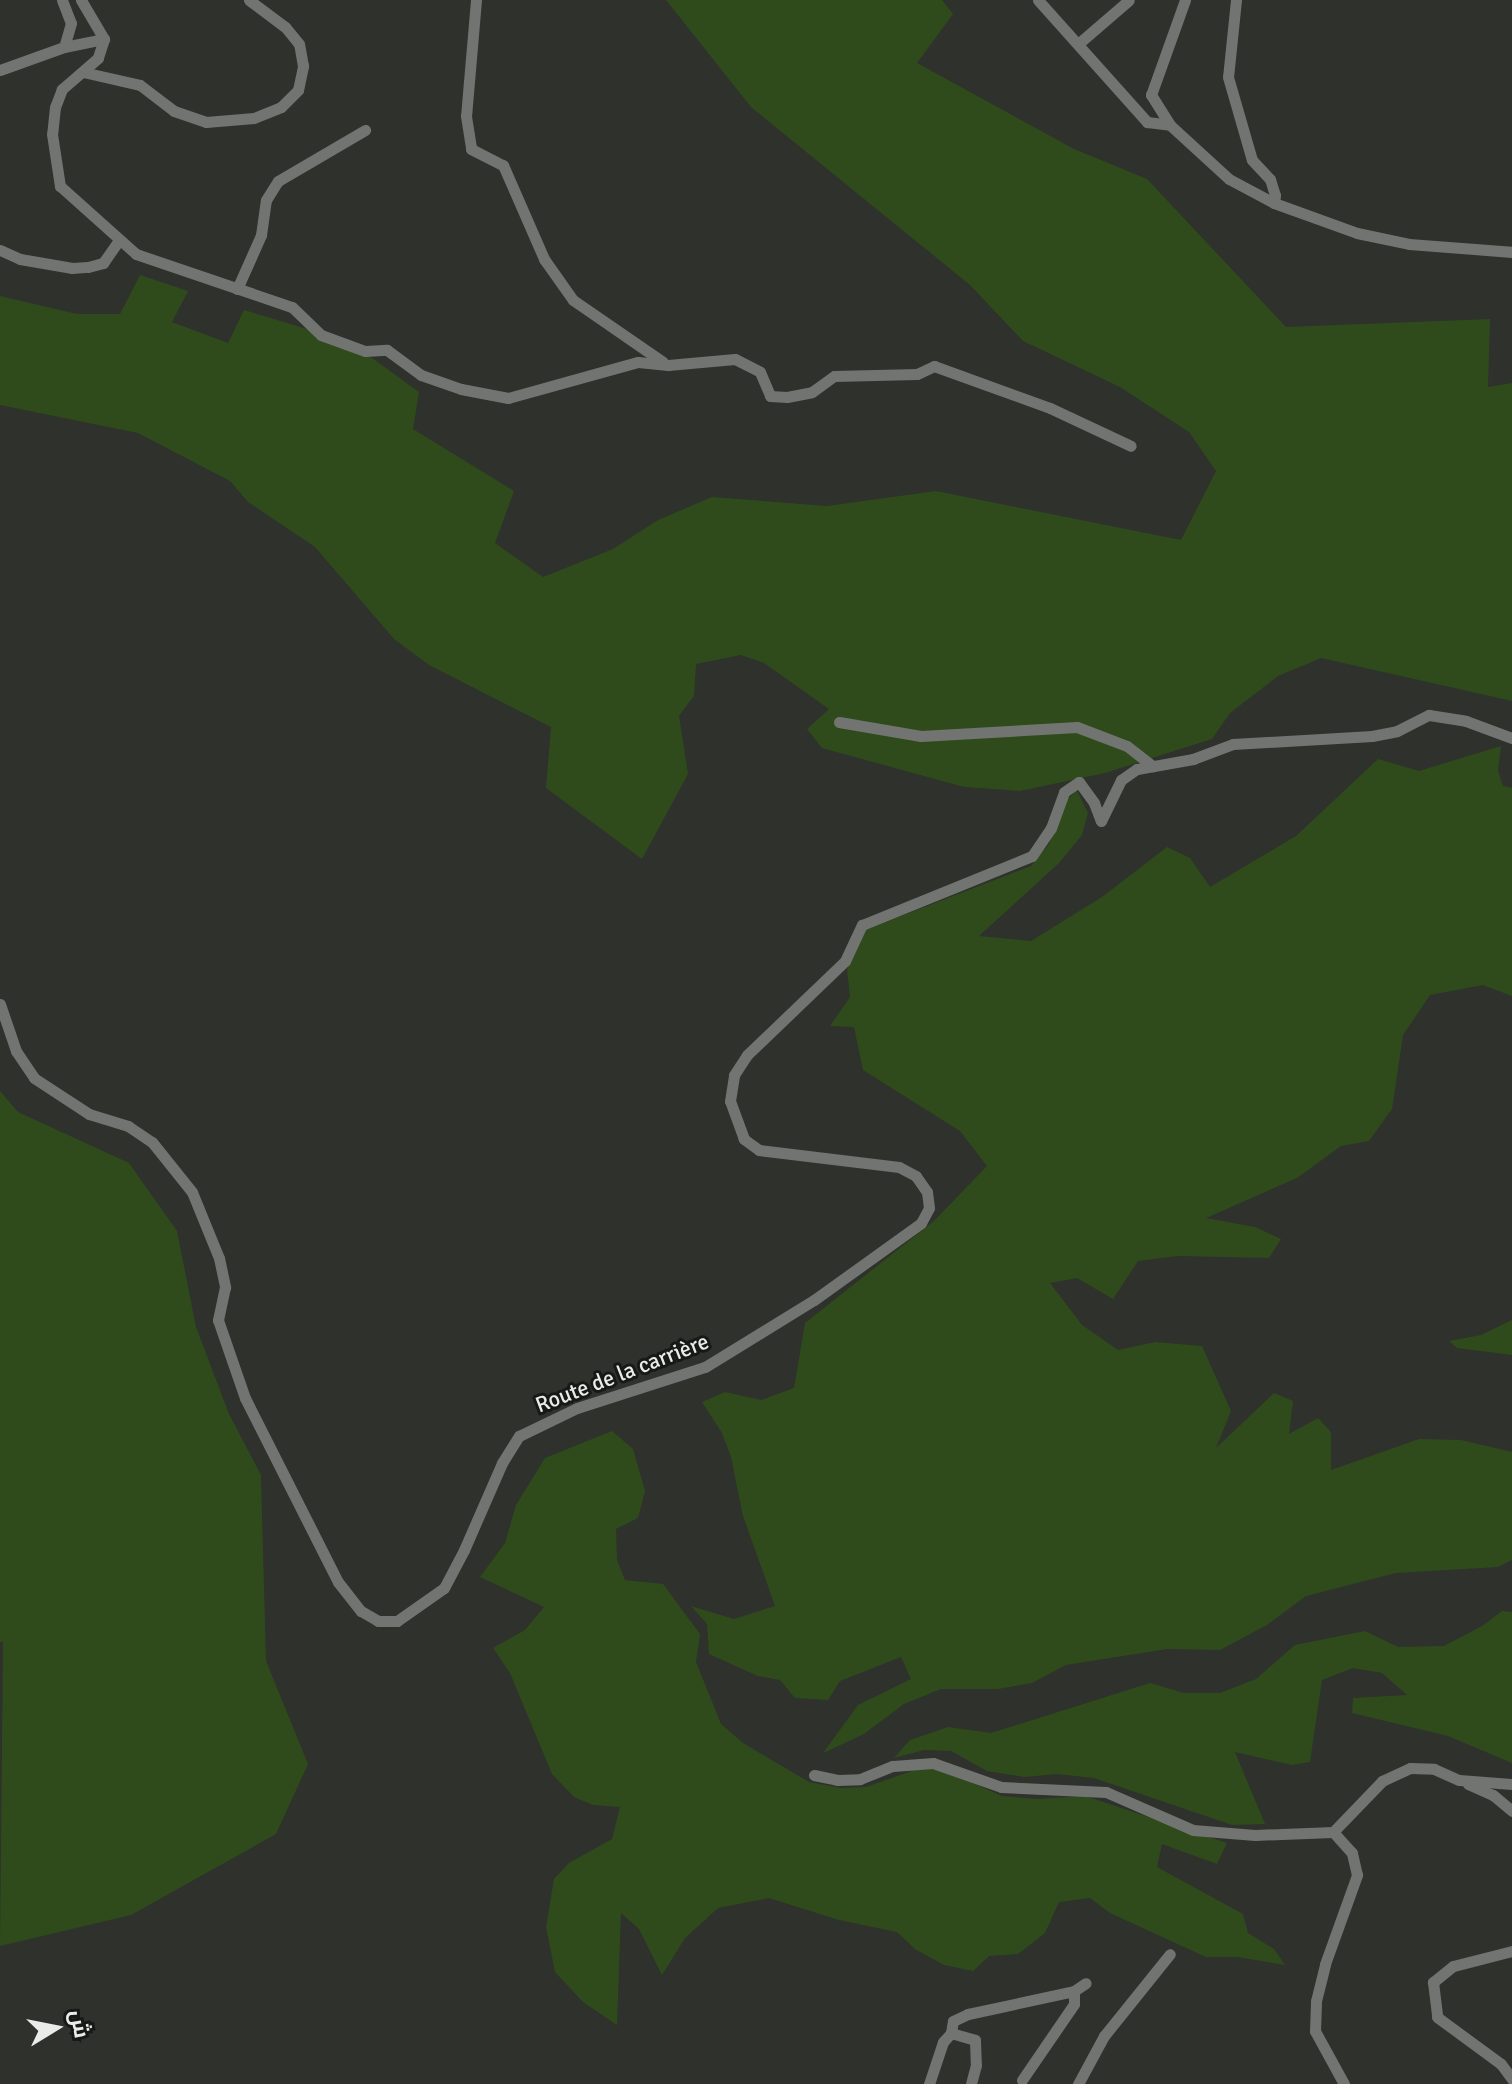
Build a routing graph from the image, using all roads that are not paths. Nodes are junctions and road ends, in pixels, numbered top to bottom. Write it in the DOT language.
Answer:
graph roads {
  1 [pos="62,0"];
  2 [pos="81,0"];
  3 [pos="249,0"];
  4 [pos="476,0"];
  5 [pos="1038,0"];
  6 [pos="1129,0"];
  7 [pos="1185,0"];
  8 [pos="1236,0"];
  9 [pos="104,39"];
  10 [pos="1078,44"];
  11 [pos="64,47"];
  12 [pos="0,70"];
  13 [pos="83,72"];
  14 [pos="1170,125"];
  15 [pos="365,130"];
  16 [pos="1274,203"];
  17 [pos="119,240"];
  18 [pos="0,250"];
  19 [pos="1512,252"];
  20 [pos="237,289"];
  21 [pos="668,365"];
  22 [pos="1131,446"];
  23 [pos="839,722"];
  24 [pos="1512,738"];
  25 [pos="1153,766"];
  26 [pos="0,1004"];
  27 [pos="814,1775"];
  28 [pos="1459,1780"];
  29 [pos="1512,1784"];
  30 [pos="1512,1811"];
  31 [pos="1333,1832"];
  32 [pos="1512,1951"];
  33 [pos="1170,1954"];
  34 [pos="1086,1983"];
  35 [pos="1074,1991"];
  36 [pos="951,2033"];
  37 [pos="1512,2079"];
  38 [pos="1022,2083"];
  39 [pos="929,2084"];
  40 [pos="971,2084"];
  41 [pos="1078,2084"];
  42 [pos="1344,2084"];
  1 -- 11 [label="street"];
  2 -- 9 [label="street"];
  3 -- 13 [label="street"];
  4 -- 21 [label="street"];
  5 -- 10 [label="street"];
  6 -- 10 [label="street"];
  7 -- 14 [label="street"];
  8 -- 16 [label="street"];
  9 -- 11 [label="street"];
  9 -- 13 [label="street"];
  10 -- 14 [label="street"];
  11 -- 12 [label="street"];
  13 -- 17 [label="street"];
  14 -- 16 [label="street"];
  15 -- 20 [label="street"];
  16 -- 19 [label="street"];
  17 -- 18 [label="street"];
  17 -- 20 [label="street"];
  20 -- 21 [label="street"];
  21 -- 22 [label="street"];
  23 -- 25 [label="street"];
  24 -- 25 [label="street"];
  25 -- 26 [label="street, Route de la carrière"];
  27 -- 31 [label="street"];
  28 -- 29 [label="street"];
  28 -- 30 [label="street"];
  28 -- 31 [label="street"];
  31 -- 42 [label="street"];
  32 -- 37 [label="street"];
  33 -- 41 [label="street"];
  34 -- 35 [label="street"];
  35 -- 36 [label="street"];
  35 -- 38 [label="street"];
  36 -- 39 [label="street"];
  36 -- 40 [label="street"];
}
